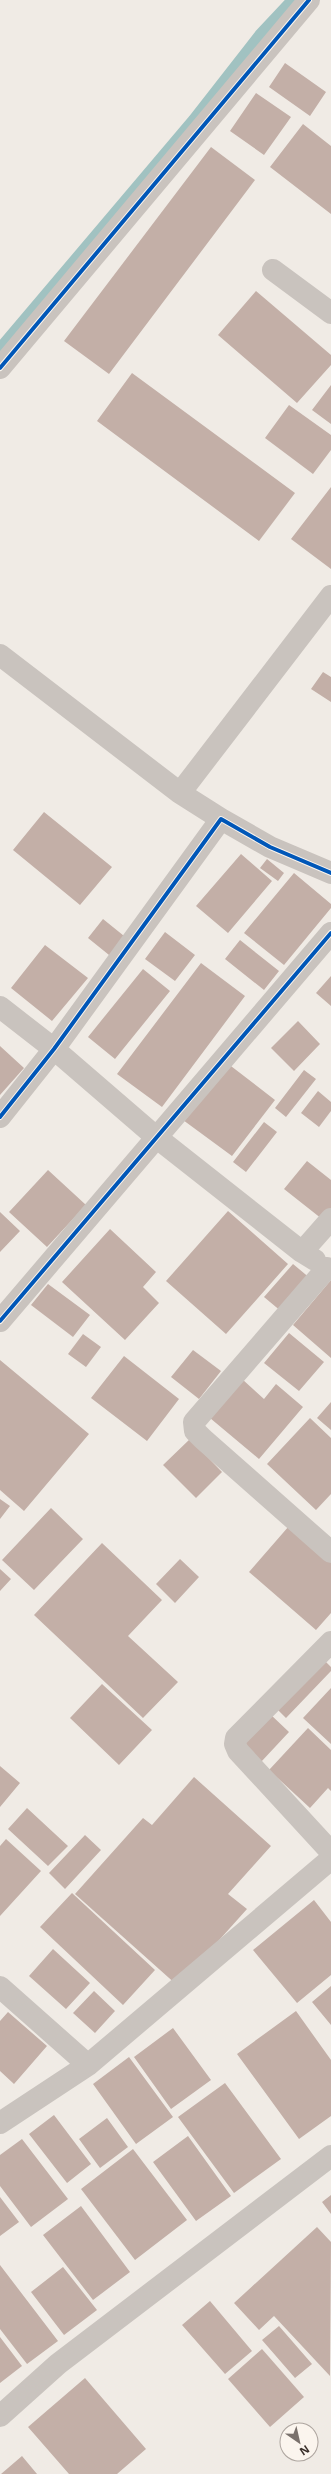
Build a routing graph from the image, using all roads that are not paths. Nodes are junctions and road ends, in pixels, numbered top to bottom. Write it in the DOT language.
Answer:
graph roads {
  1 [pos="309,0"];
  2 [pos="273,270"];
  3 [pos="331,313"];
  4 [pos="0,368"];
  5 [pos="331,596"];
  6 [pos="0,655"];
  7 [pos="180,793"];
  8 [pos="221,819"];
  9 [pos="331,873"];
  10 [pos="331,933"];
  11 [pos="0,1007"];
  12 [pos="54,1049"];
  13 [pos="0,1117"];
  14 [pos="156,1137"];
  15 [pos="331,1218"];
  16 [pos="302,1252"];
  17 [pos="329,1270"];
  18 [pos="0,1321"];
  19 [pos="331,1552"];
  20 [pos="331,1642"];
  21 [pos="331,1852"];
  22 [pos="331,1859"];
  23 [pos="0,1988"];
  24 [pos="88,2065"];
  25 [pos="0,2123"];
  26 [pos="331,2156"];
  27 [pos="0,2416"];
  1 -- 4 [label="street"];
  2 -- 3 [label="street"];
  5 -- 7 [label="street"];
  6 -- 7 [label="street"];
  7 -- 8 [label="street"];
  8 -- 9 [label="street"];
  8 -- 12 [label="street"];
  10 -- 14 [label="street"];
  11 -- 12 [label="street"];
  12 -- 13 [label="street"];
  12 -- 14 [label="street"];
  14 -- 16 [label="street"];
  14 -- 18 [label="street"];
  15 -- 16 [label="street"];
  16 -- 17 [label="street"];
  17 -- 19 [label="street"];
  20 -- 21 [label="street"];
  22 -- 24 [label="street"];
  23 -- 24 [label="street"];
  24 -- 25 [label="street"];
  26 -- 27 [label="street"];
}
